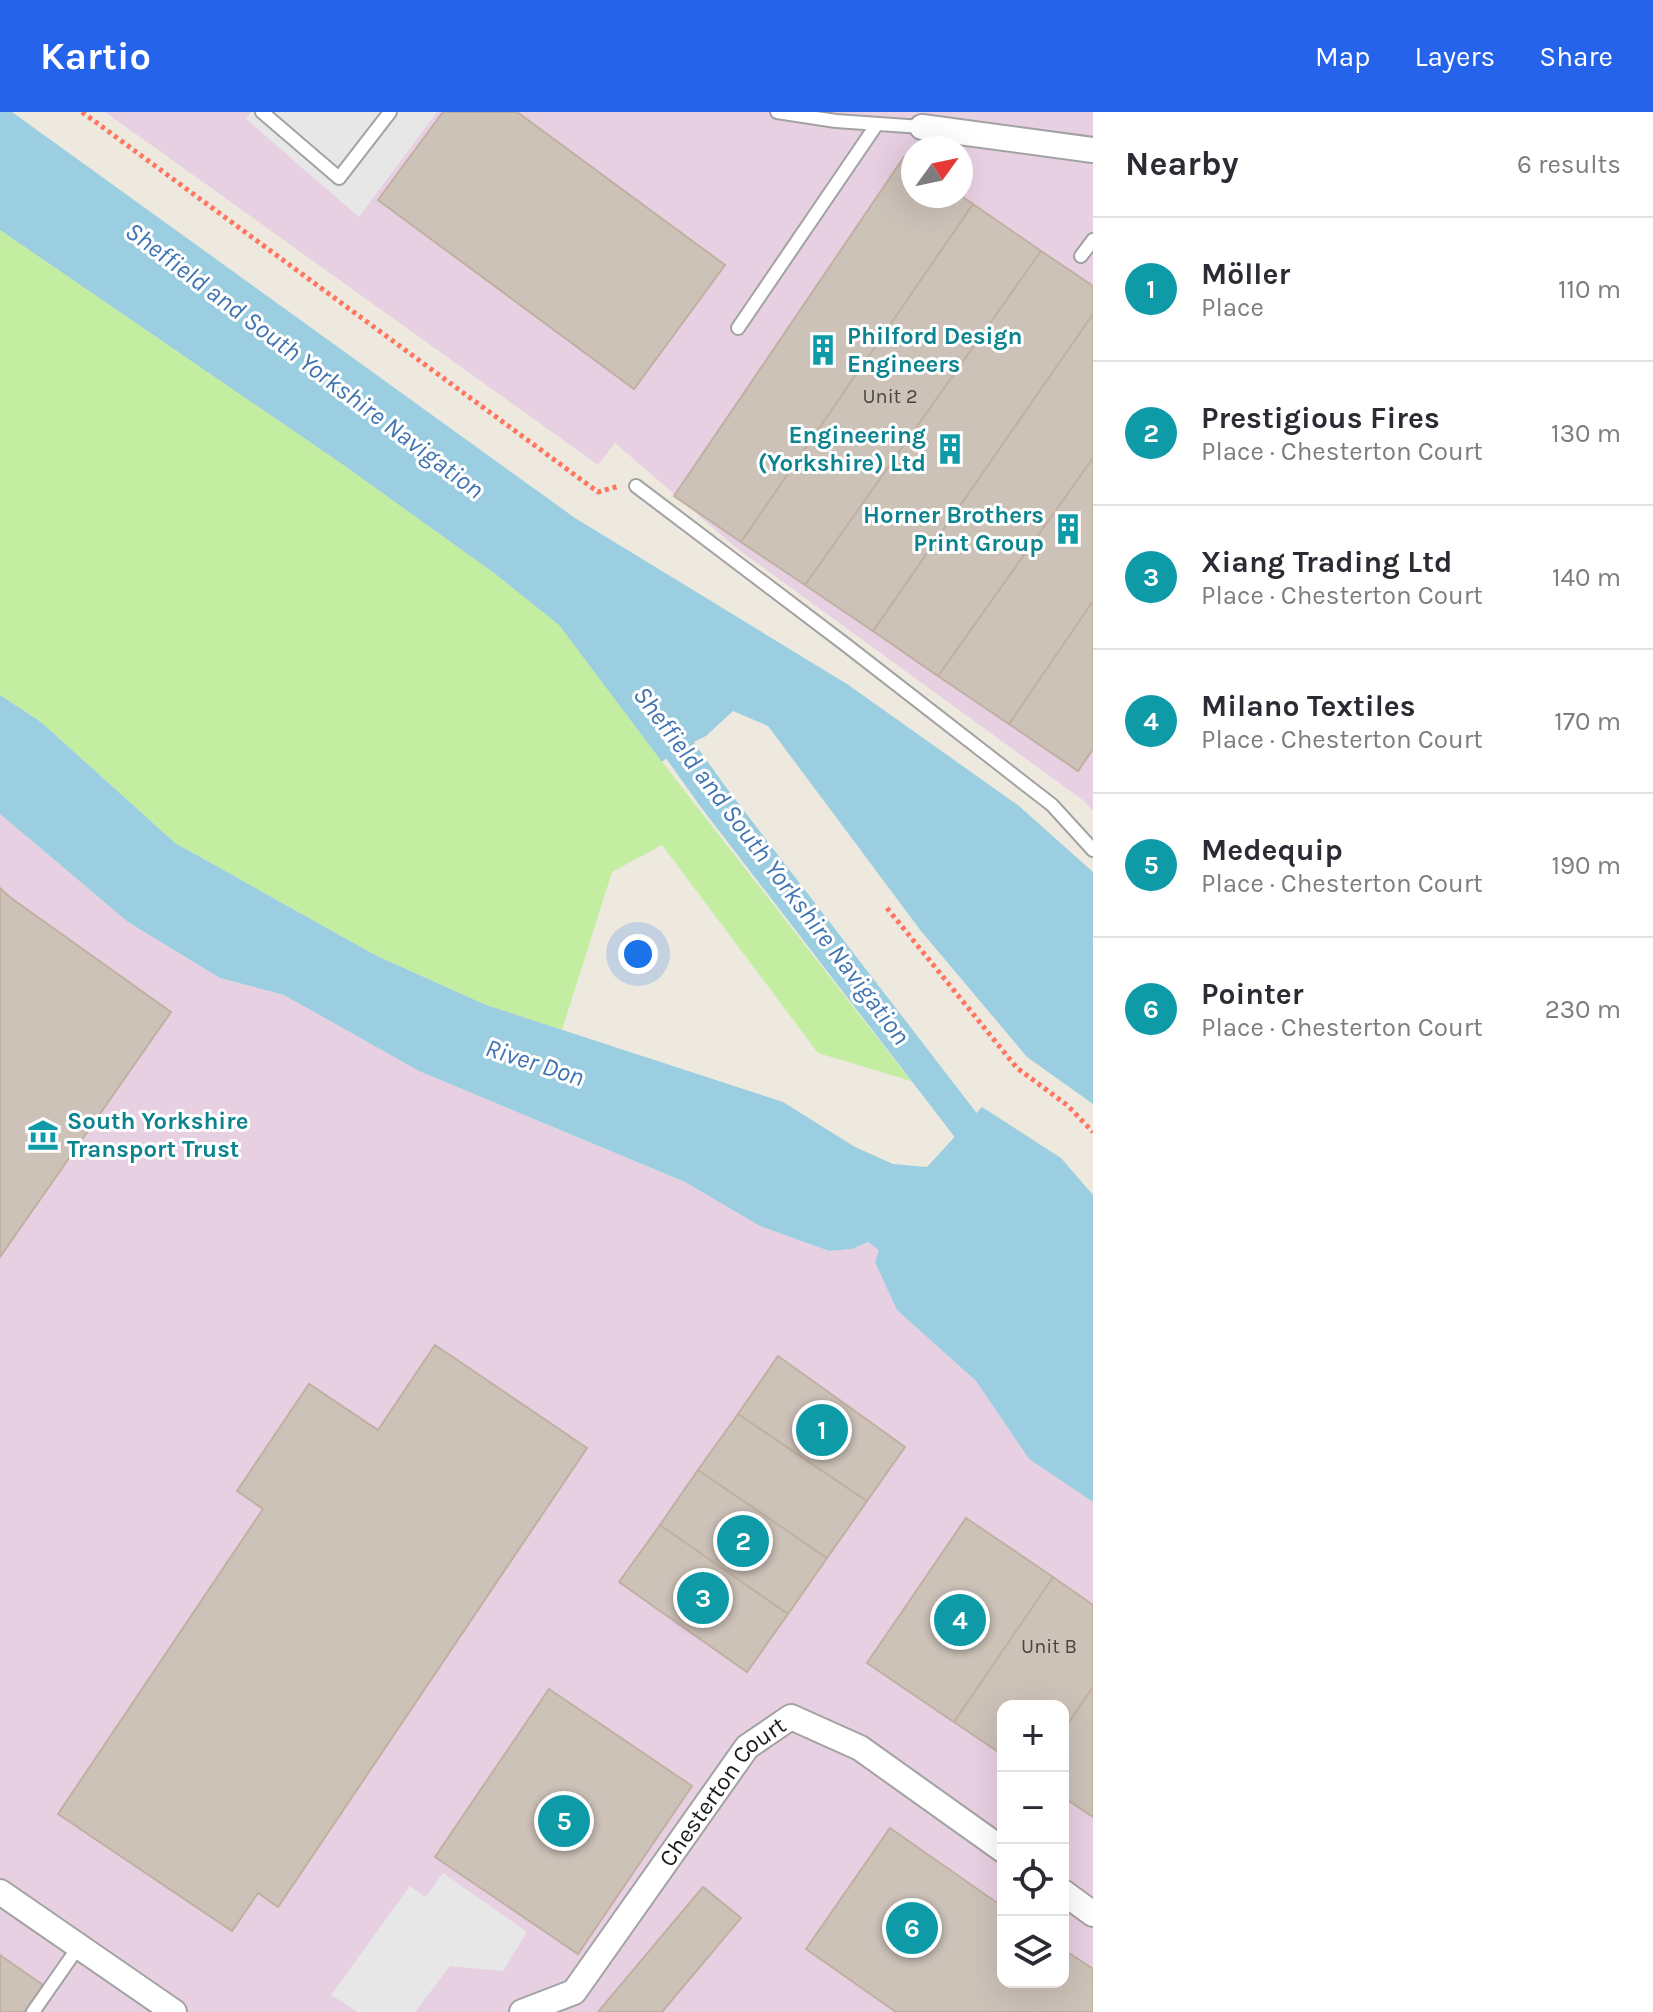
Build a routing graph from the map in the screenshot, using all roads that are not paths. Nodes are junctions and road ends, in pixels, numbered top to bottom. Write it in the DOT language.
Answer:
graph roads {
  1 [pos="262,112"];
  2 [pos="390,112"];
  3 [pos="777,112"];
  4 [pos="877,124"];
  5 [pos="922,127"];
  6 [pos="1093,150"];
  7 [pos="1093,240"];
  8 [pos="1081,256"];
  9 [pos="738,328"];
  10 [pos="636,486"];
  11 [pos="1093,850"];
  12 [pos="997,1846"];
  13 [pos="0,1892"];
  14 [pos="1069,1896"];
  15 [pos="1093,1914"];
  16 [pos="79,1946"];
  17 [pos="33,2012"];
  18 [pos="174,2012"];
  19 [pos="522,2012"];
  1 -- 2 [label="lane"];
  3 -- 4 [label="lane"];
  4 -- 5 [label="lane"];
  4 -- 9 [label="lane"];
  5 -- 6 [label="street"];
  7 -- 8 [label="lane"];
  10 -- 11 [label="lane"];
  12 -- 19 [label="street, Chesterton Court"];
  13 -- 16 [label="street"];
  14 -- 15 [label="street"];
  16 -- 17 [label="lane"];
  16 -- 18 [label="street"];
}
